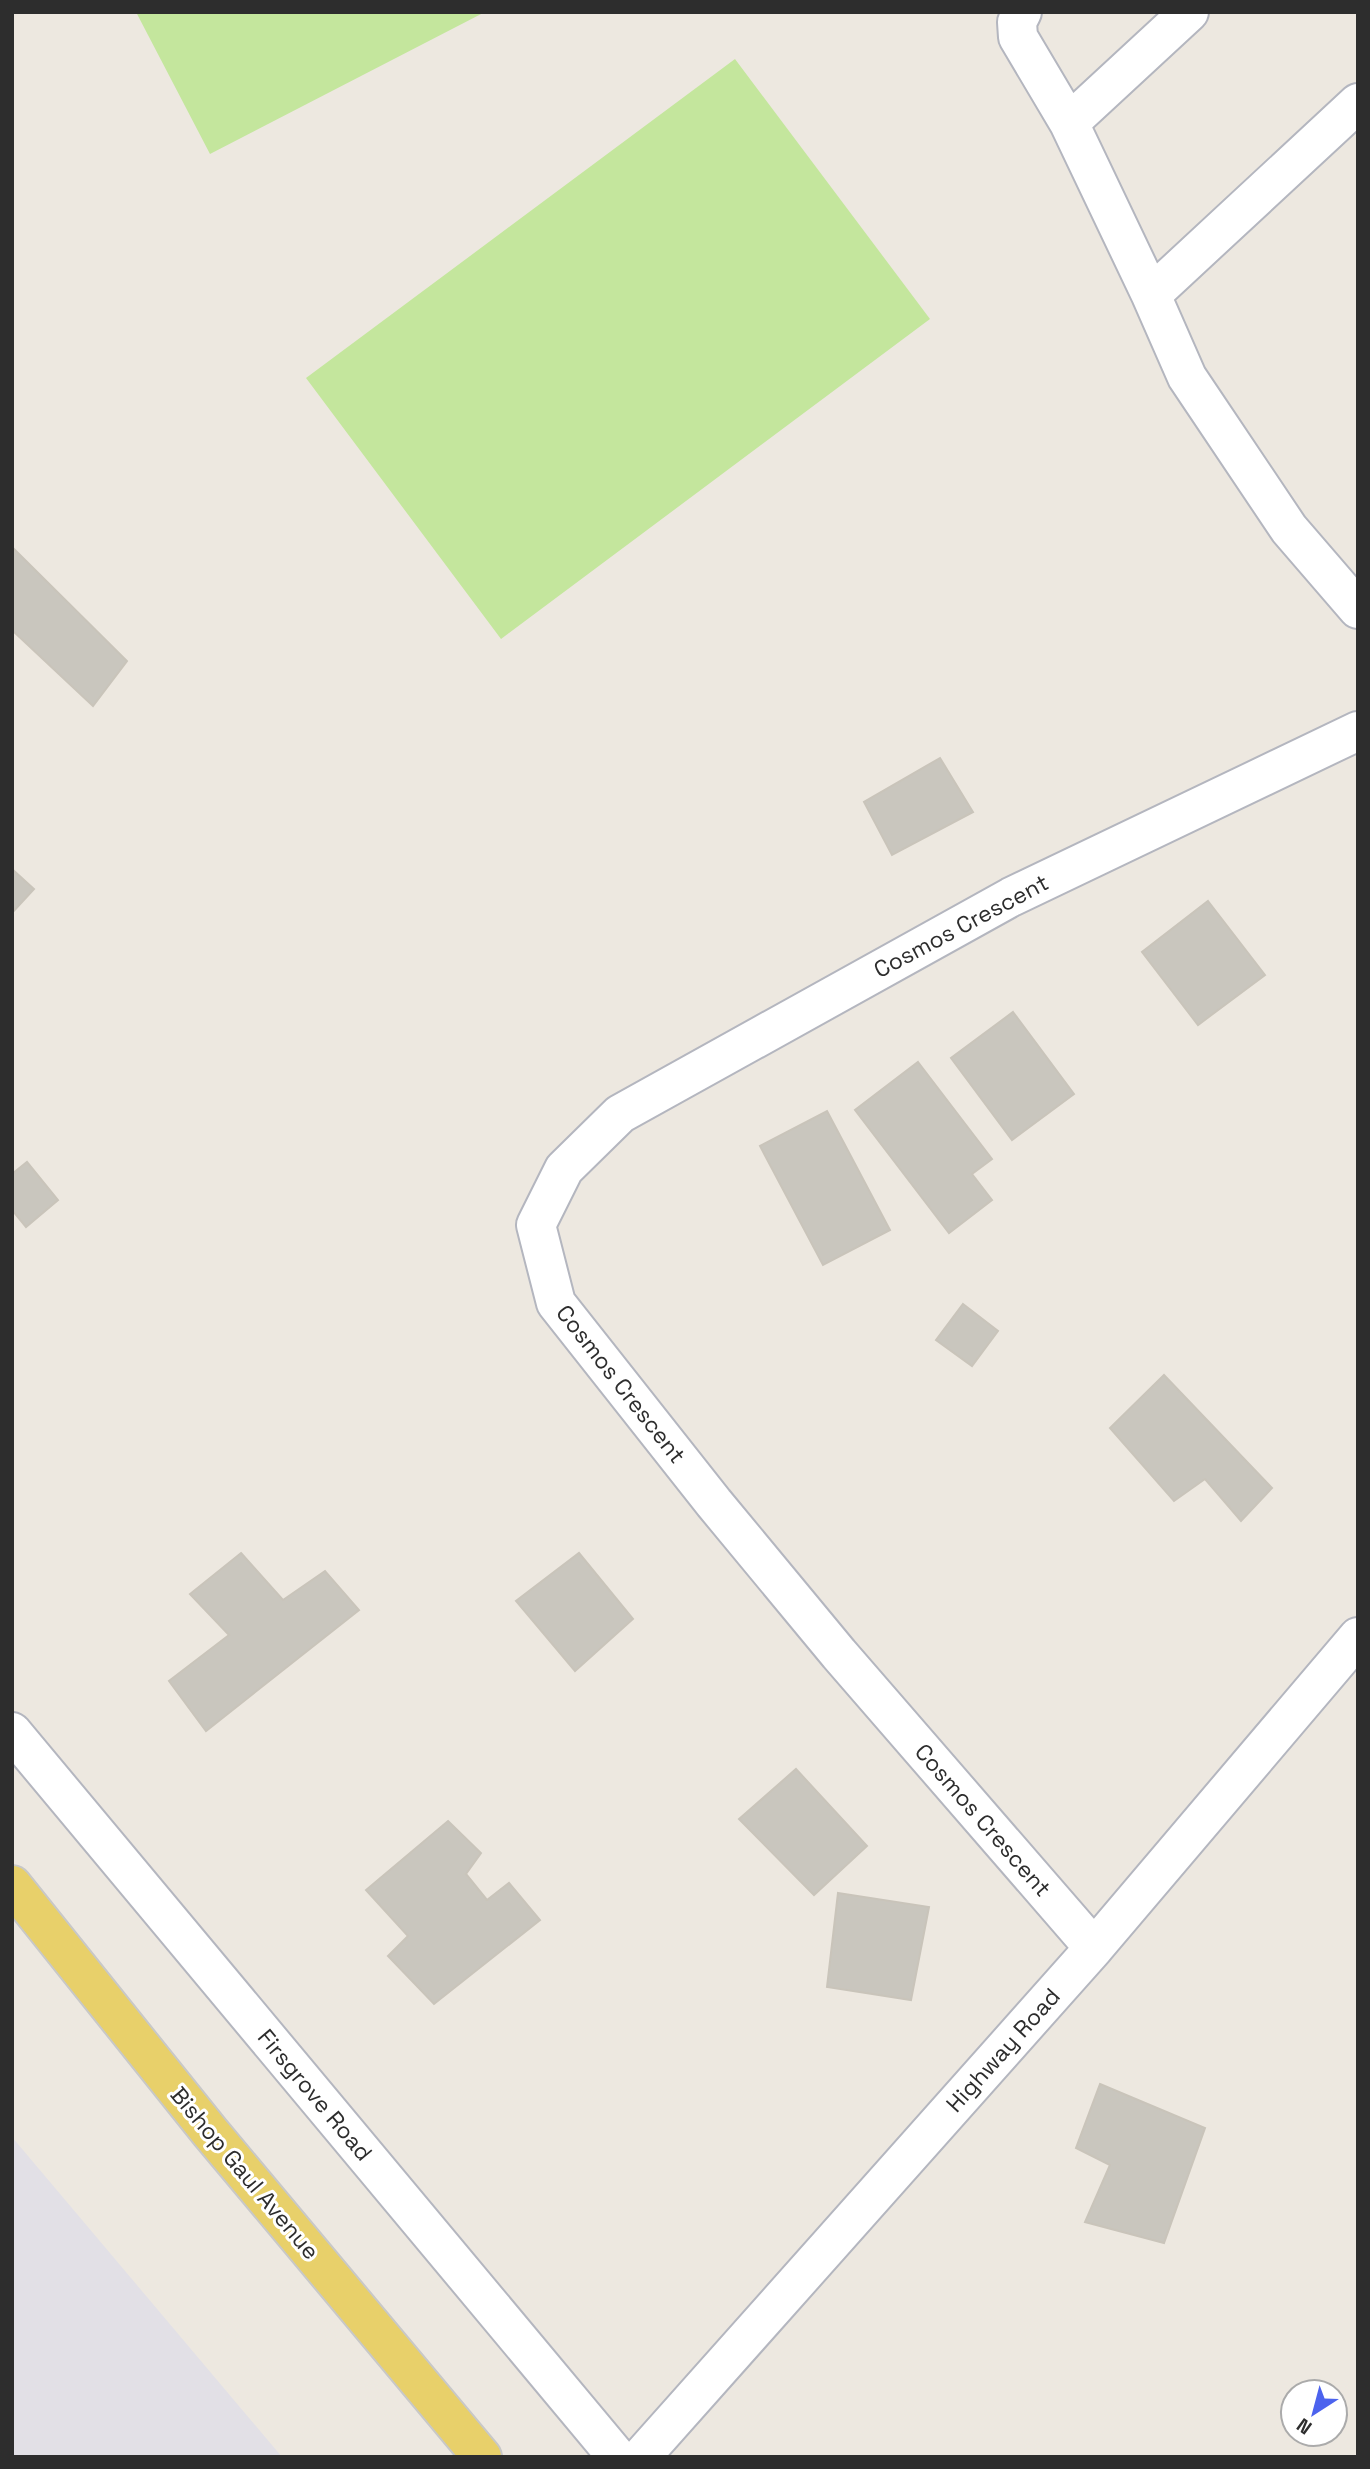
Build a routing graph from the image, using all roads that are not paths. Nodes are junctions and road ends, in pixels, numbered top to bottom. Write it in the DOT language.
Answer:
graph roads {
  1 [pos="1022,12"];
  2 [pos="1189,12"];
  3 [pos="1358,103"];
  4 [pos="1069,123"];
  5 [pos="1150,295"];
  6 [pos="1358,609"];
  7 [pos="1358,731"];
  8 [pos="1358,1637"];
  9 [pos="12,1732"];
  10 [pos="12,1885"];
  11 [pos="1094,1948"];
  12 [pos="482,2457"];
  13 [pos="617,2457"];
  14 [pos="641,2457"];
  1 -- 4 [label="street"];
  2 -- 4 [label="street"];
  3 -- 5 [label="street"];
  4 -- 5 [label="street"];
  5 -- 6 [label="street"];
  7 -- 11 [label="street, Cosmos Crescent"];
  8 -- 11 [label="street, Highway Road"];
  9 -- 13 [label="street, Firsgrove Road"];
  10 -- 12 [label="main road, Bishop Gaul Avenue"];
  11 -- 14 [label="street, Highway Road"];
}
